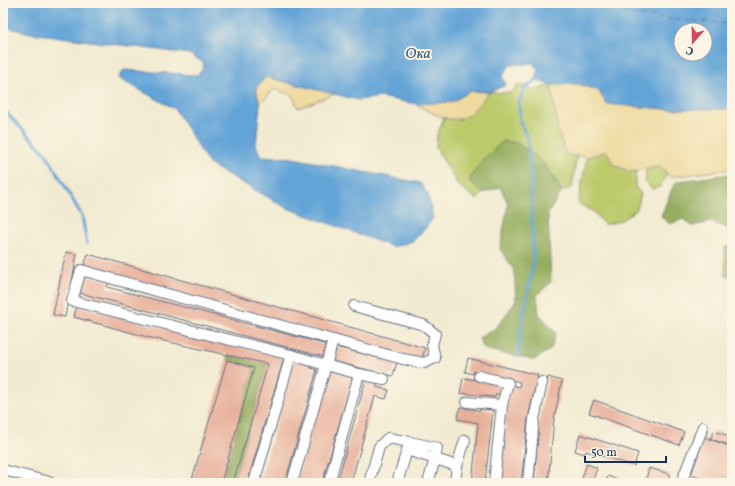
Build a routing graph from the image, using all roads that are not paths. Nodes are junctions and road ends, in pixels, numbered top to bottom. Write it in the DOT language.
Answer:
graph roads {
  1 [pos="354,306"];
  2 [pos="333,340"];
  3 [pos="292,355"];
  4 [pos="326,365"];
  5 [pos="360,374"];
  6 [pos="479,376"];
  7 [pos="384,379"];
  8 [pos="542,382"];
  9 [pos="467,402"];
  10 [pos="502,405"];
  11 [pos="702,427"];
  12 [pos="465,440"];
  13 [pos="408,446"];
  14 [pos="435,459"];
  15 [pos="457,466"];
  16 [pos="3,470"];
  17 [pos="49,483"];
  18 [pos="254,483"];
  19 [pos="292,483"];
  20 [pos="328,483"];
  21 [pos="369,483"];
  22 [pos="397,483"];
  23 [pos="428,483"];
  24 [pos="454,483"];
  25 [pos="494,483"];
  26 [pos="528,483"];
  27 [pos="682,483"];
  1 -- 2 [label="lane"];
  2 -- 3 [label="lane"];
  2 -- 4 [label="lane"];
  3 -- 4 [label="lane"];
  3 -- 18 [label="lane"];
  4 -- 5 [label="lane"];
  4 -- 19 [label="lane"];
  5 -- 7 [label="lane"];
  5 -- 20 [label="lane"];
  6 -- 10 [label="lane"];
  8 -- 26 [label="lane"];
  9 -- 10 [label="lane"];
  10 -- 25 [label="lane"];
  11 -- 27 [label="lane"];
  12 -- 15 [label="lane"];
  13 -- 14 [label="lane"];
  13 -- 21 [label="lane"];
  13 -- 22 [label="lane"];
  14 -- 15 [label="lane"];
  14 -- 23 [label="lane"];
  15 -- 24 [label="lane"];
  16 -- 17 [label="lane"];
}
